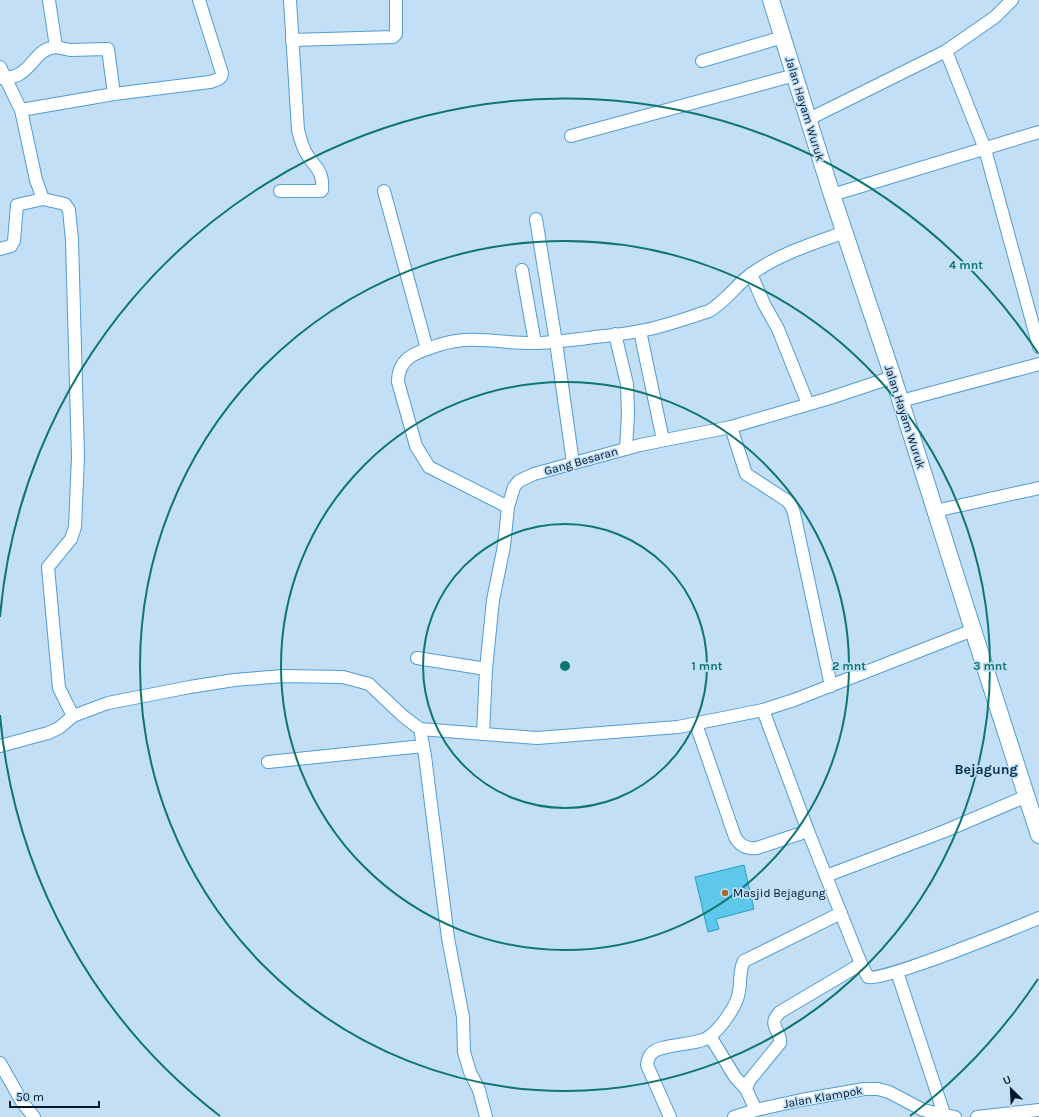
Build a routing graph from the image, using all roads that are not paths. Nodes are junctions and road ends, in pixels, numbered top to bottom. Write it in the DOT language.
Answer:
graph roads {
  1 [pos="49,0"];
  2 [pos="199,0"];
  3 [pos="290,0"];
  4 [pos="396,0"];
  5 [pos="771,0"];
  6 [pos="1012,0"];
  7 [pos="783,37"];
  8 [pos="292,40"];
  9 [pos="56,47"];
  10 [pos="946,51"];
  11 [pos="702,61"];
  12 [pos="2,75"];
  13 [pos="795,75"];
  14 [pos="114,94"];
  15 [pos="21,110"];
  16 [pos="809,118"];
  17 [pos="1039,132"];
  18 [pos="571,136"];
  19 [pos="985,149"];
  20 [pos="280,191"];
  21 [pos="384,191"];
  22 [pos="832,195"];
  23 [pos="44,199"];
  24 [pos="536,219"];
  25 [pos="844,232"];
  26 [pos="0,248"];
  27 [pos="522,270"];
  28 [pos="751,274"];
  29 [pos="640,331"];
  30 [pos="615,334"];
  31 [pos="556,342"];
  32 [pos="535,344"];
  33 [pos="1039,347"];
  34 [pos="427,349"];
  35 [pos="1039,364"];
  36 [pos="893,377"];
  37 [pos="900,401"];
  38 [pos="808,404"];
  39 [pos="731,427"];
  40 [pos="663,440"];
  41 [pos="626,449"];
  42 [pos="573,463"];
  43 [pos="1039,488"];
  44 [pos="508,507"];
  45 [pos="935,511"];
  46 [pos="973,630"];
  47 [pos="416,658"];
  48 [pos="486,669"];
  49 [pos="831,686"];
  50 [pos="763,710"];
  51 [pos="73,716"];
  52 [pos="696,724"];
  53 [pos="420,729"];
  54 [pos="483,734"];
  55 [pos="0,746"];
  56 [pos="423,746"];
  57 [pos="268,762"];
  58 [pos="1026,796"];
  59 [pos="808,831"];
  60 [pos="1039,834"];
  61 [pos="826,876"];
  62 [pos="841,912"];
  63 [pos="1039,918"];
  64 [pos="861,964"];
  65 [pos="897,972"];
  66 [pos="710,1036"];
  67 [pos="0,1063"];
  68 [pos="746,1089"];
  69 [pos="1039,1110"];
  70 [pos="761,1112"];
  71 [pos="948,1116"];
  72 [pos="34,1117"];
  73 [pos="486,1117"];
  74 [pos="670,1117"];
  75 [pos="734,1117"];
  76 [pos="977,1117"];
  1 -- 9 [label="street"];
  2 -- 14 [label="street"];
  3 -- 8 [label="street"];
  4 -- 8 [label="street"];
  5 -- 7 [label="main road, Jalan Hayam Wuruk"];
  6 -- 10 [label="street"];
  7 -- 11 [label="street"];
  7 -- 13 [label="main road, Jalan Hayam Wuruk"];
  8 -- 20 [label="street"];
  9 -- 12 [label="street"];
  9 -- 14 [label="street"];
  10 -- 16 [label="street"];
  10 -- 19 [label="street"];
  12 -- 15 [label="street"];
  13 -- 16 [label="main road, Jalan Hayam Wuruk"];
  13 -- 18 [label="street"];
  14 -- 15 [label="street"];
  15 -- 23 [label="street"];
  16 -- 22 [label="main road, Jalan Hayam Wuruk"];
  17 -- 19 [label="street"];
  19 -- 22 [label="street"];
  19 -- 33 [label="street"];
  21 -- 34 [label="street"];
  22 -- 25 [label="main road, Jalan Hayam Wuruk"];
  23 -- 26 [label="street"];
  23 -- 51 [label="street"];
  24 -- 31 [label="street"];
  25 -- 28 [label="street"];
  25 -- 36 [label="main road, Jalan Hayam Wuruk"];
  27 -- 32 [label="street"];
  28 -- 29 [label="street"];
  28 -- 38 [label="street"];
  29 -- 30 [label="street"];
  29 -- 40 [label="street"];
  30 -- 31 [label="street"];
  30 -- 41 [label="street"];
  31 -- 32 [label="street"];
  31 -- 42 [label="street"];
  32 -- 34 [label="street"];
  34 -- 44 [label="street"];
  35 -- 37 [label="street"];
  36 -- 37 [label="main road, Jalan Hayam Wuruk"];
  36 -- 38 [label="street, Gang Besaran"];
  37 -- 45 [label="main road, Jalan Hayam Wuruk"];
  38 -- 39 [label="street, Gang Besaran"];
  39 -- 40 [label="street, Gang Besaran"];
  39 -- 49 [label="street"];
  40 -- 41 [label="street, Gang Besaran"];
  41 -- 42 [label="street, Gang Besaran"];
  42 -- 44 [label="street, Gang Besaran"];
  43 -- 45 [label="street"];
  44 -- 48 [label="street, Gang Besaran"];
  45 -- 46 [label="main road, Jalan Hayam Wuruk"];
  46 -- 49 [label="street"];
  46 -- 58 [label="main road, Jalan Hayam Wuruk"];
  47 -- 48 [label="street"];
  48 -- 54 [label="street, Gang Besaran"];
  49 -- 50 [label="street"];
  50 -- 52 [label="street"];
  50 -- 59 [label="street"];
  51 -- 53 [label="street"];
  51 -- 55 [label="street"];
  52 -- 54 [label="street"];
  52 -- 59 [label="street"];
  53 -- 54 [label="street"];
  53 -- 56 [label="street"];
  56 -- 57 [label="street"];
  56 -- 73 [label="street"];
  58 -- 60 [label="main road, Jalan Hayam Wuruk"];
  58 -- 61 [label="street"];
  59 -- 61 [label="street"];
  61 -- 62 [label="street"];
  62 -- 64 [label="street"];
  62 -- 66 [label="street"];
  63 -- 65 [label="street"];
  64 -- 65 [label="street"];
  64 -- 68 [label="street"];
  65 -- 71 [label="street"];
  66 -- 68 [label="street"];
  66 -- 74 [label="street"];
  67 -- 72 [label="street"];
  68 -- 70 [label="street"];
  69 -- 76 [label="street"];
  70 -- 71 [label="street, Jalan Klampok"];
  70 -- 75 [label="street, Jalan Klampok"];
}
